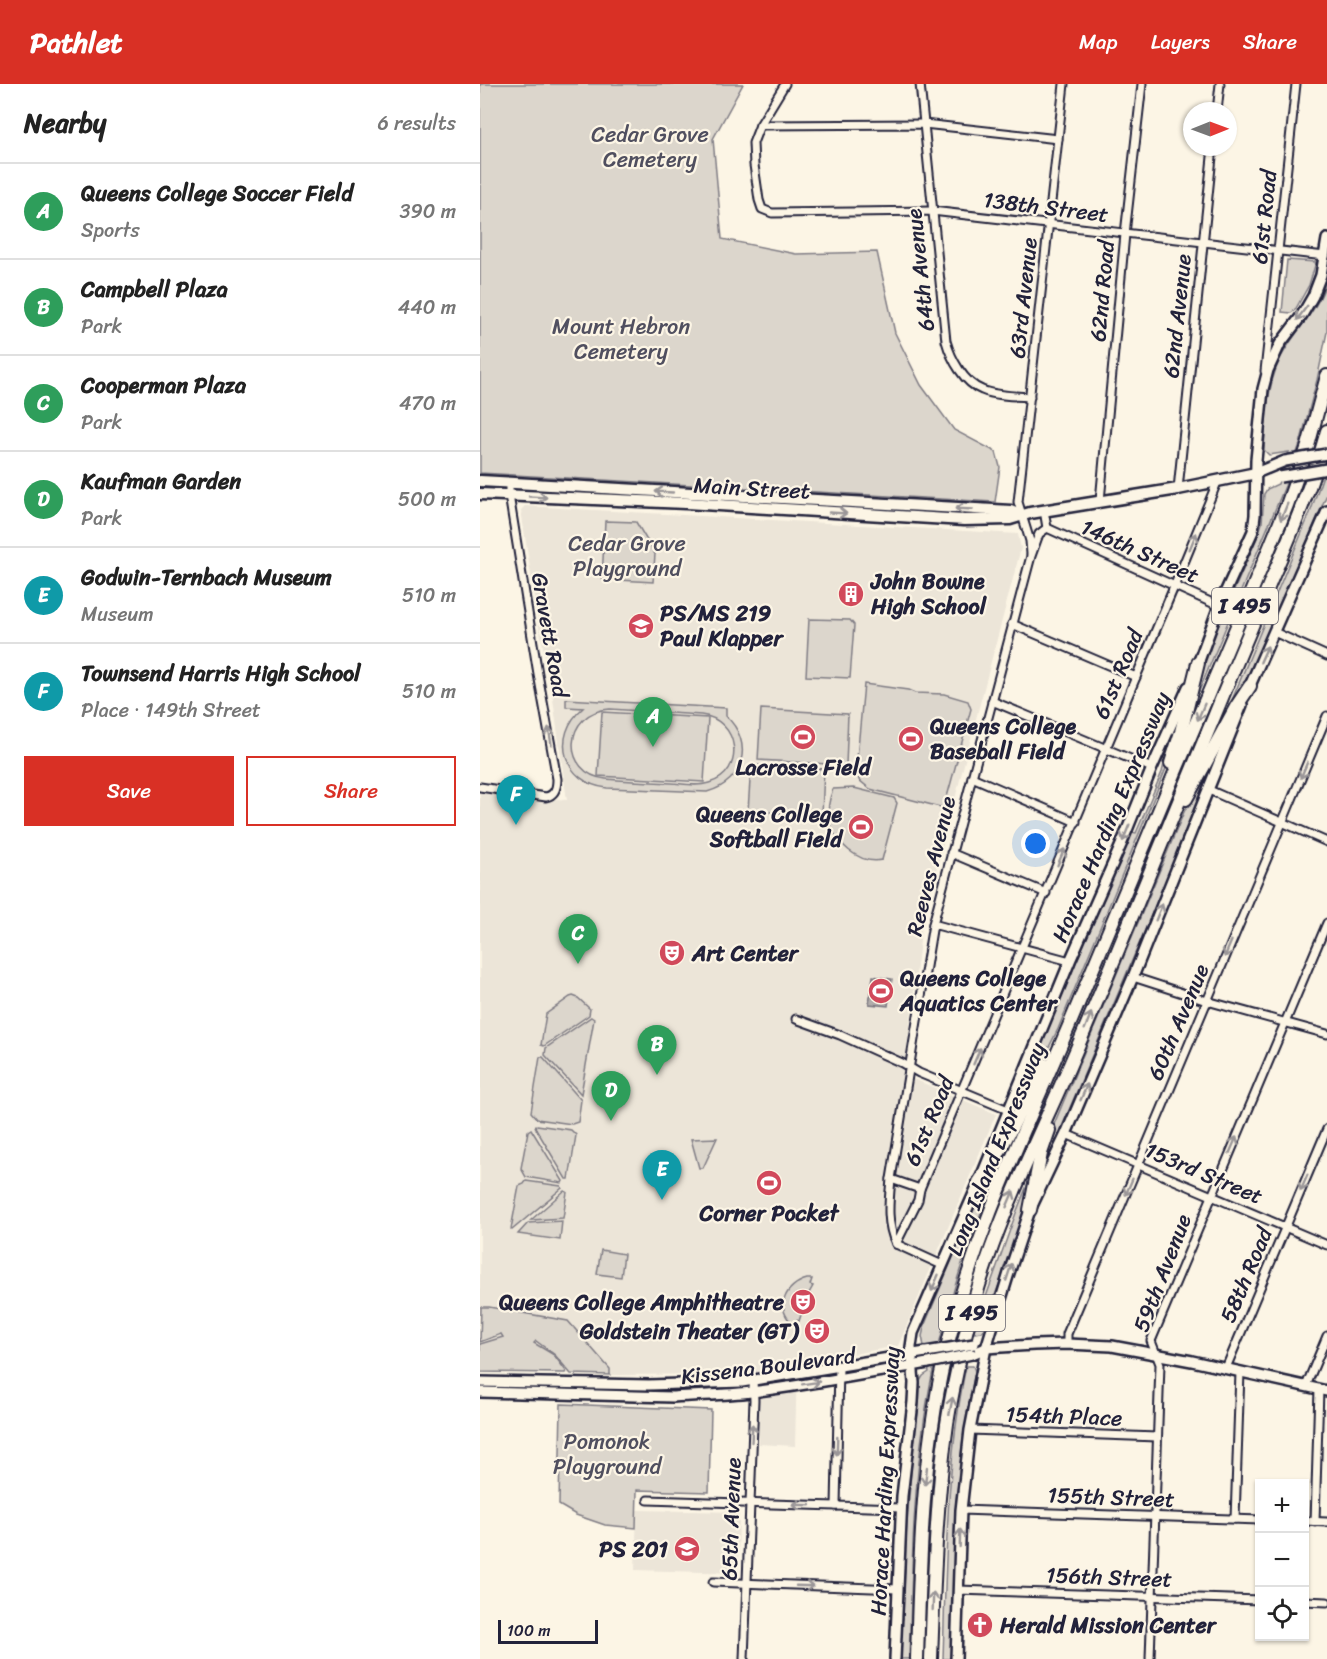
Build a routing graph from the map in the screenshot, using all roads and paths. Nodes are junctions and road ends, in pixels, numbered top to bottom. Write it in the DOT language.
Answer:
graph roads {
  1 [pos="785,84"];
  2 [pos="920,84"];
  3 [pos="1064,84"];
  4 [pos="1142,84"];
  5 [pos="1220,84"];
  6 [pos="1296,84"];
  7 [pos="1217,102"];
  8 [pos="924,124"];
  9 [pos="760,125"];
  10 [pos="1058,139"];
  11 [pos="1212,156"];
  12 [pos="932,212"];
  13 [pos="1049,225"];
  14 [pos="1125,234"];
  15 [pos="1327,239"];
  16 [pos="1202,242"];
  17 [pos="1278,251"];
  18 [pos="1325,256"];
  19 [pos="1327,376"];
  20 [pos="1263,389"];
  21 [pos="1030,397"];
  22 [pos="1327,431"];
  23 [pos="1327,454"];
  24 [pos="1327,469"];
  25 [pos="1256,473"];
  26 [pos="1218,480"];
  27 [pos="480,481"];
  28 [pos="509,482"];
  29 [pos="1178,489"];
  30 [pos="480,494"];
  31 [pos="509,495"];
  32 [pos="1100,501"];
  33 [pos="1044,510"];
  34 [pos="1327,511"];
  35 [pos="1022,515"];
  36 [pos="1047,528"];
  37 [pos="1031,556"];
  38 [pos="1174,587"];
  39 [pos="1219,606"];
  40 [pos="1012,624"];
  41 [pos="1274,632"];
  42 [pos="1327,656"];
  43 [pos="1198,663"];
  44 [pos="1136,677"];
  45 [pos="1250,686"];
  46 [pos="992,701"];
  47 [pos="1327,716"];
  48 [pos="1106,749"];
  49 [pos="1152,768"];
  50 [pos="972,777"];
  51 [pos="480,787"];
  52 [pos="1209,790"];
  53 [pos="1076,822"];
  54 [pos="1282,823"];
  55 [pos="1150,831"];
  56 [pos="1165,833"];
  57 [pos="1327,842"];
  58 [pos="951,853"];
  59 [pos="1046,892"];
  60 [pos="1327,923"];
  61 [pos="933,924"];
  62 [pos="1022,949"];
  63 [pos="1070,961"];
  64 [pos="1133,977"];
  65 [pos="1207,1000"];
  66 [pos="795,1019"];
  67 [pos="1071,1022"];
  68 [pos="1285,1022"];
  69 [pos="1327,1034"];
  70 [pos="1070,1065"];
  71 [pos="910,1068"];
  72 [pos="962,1091"];
  73 [pos="1008,1110"];
  74 [pos="1327,1129"];
  75 [pos="1066,1134"];
  76 [pos="1138,1165"];
  77 [pos="891,1179"];
  78 [pos="979,1182"];
  79 [pos="920,1189"];
  80 [pos="1212,1196"];
  81 [pos="1030,1210"];
  82 [pos="1286,1227"];
  83 [pos="896,1244"];
  84 [pos="1327,1245"];
  85 [pos="942,1265"];
  86 [pos="1327,1336"];
  87 [pos="1067,1344"];
  88 [pos="986,1348"];
  89 [pos="973,1349"];
  90 [pos="912,1354"];
  91 [pos="1156,1354"];
  92 [pos="913,1365"];
  93 [pos="839,1367"];
  94 [pos="1226,1368"];
  95 [pos="1240,1372"];
  96 [pos="840,1379"];
  97 [pos="753,1381"];
  98 [pos="480,1382"];
  99 [pos="1306,1386"];
  100 [pos="1323,1390"];
  101 [pos="480,1392"];
  102 [pos="753,1392"];
  103 [pos="970,1430"];
  104 [pos="1158,1437"];
  105 [pos="648,1500"];
  106 [pos="749,1503"];
  107 [pos="836,1506"];
  108 [pos="901,1508"];
  109 [pos="961,1510"];
  110 [pos="1155,1517"];
  111 [pos="1235,1519"];
  112 [pos="1255,1520"];
  113 [pos="1309,1521"];
  114 [pos="1315,1522"];
  115 [pos="1327,1522"];
  116 [pos="713,1582"];
  117 [pos="747,1583"];
  118 [pos="898,1589"];
  119 [pos="958,1590"];
  120 [pos="1152,1597"];
  121 [pos="1255,1600"];
  122 [pos="1309,1602"];
  123 [pos="1327,1602"];
  124 [pos="744,1659"];
  125 [pos="894,1659"];
  126 [pos="916,1659"];
  127 [pos="931,1659"];
  128 [pos="956,1659"];
  129 [pos="1150,1659"];
  1 -- 9 [label="street"];
  2 -- 8 [label="street, 64th Avenue"];
  3 -- 10 [label="street, 63rd Avenue"];
  4 -- 14 [label="street, 62nd Road"];
  5 -- 7 [label="street"];
  6 -- 17 [label="street, 61st Road"];
  8 -- 9 [label="street"];
  8 -- 10 [label="street"];
  8 -- 12 [label="street, 64th Avenue"];
  9 -- 12 [label="street, 138th Street"];
  10 -- 13 [label="street, 63rd Avenue"];
  11 -- 16 [label="street, 62nd Avenue"];
  12 -- 13 [label="street, 138th Street"];
  12 -- 21 [label="street, 64th Avenue"];
  13 -- 14 [label="street, 138th Street"];
  13 -- 21 [label="street, 63rd Avenue"];
  14 -- 16 [label="street, 138th Street"];
  14 -- 32 [label="street, 62nd Road"];
  15 -- 18 [label="main road, Horace Harding Expressway"];
  16 -- 17 [label="street, 138th Street"];
  16 -- 29 [label="street, 62nd Avenue"];
  17 -- 18 [label="street, 138th Street"];
  17 -- 20 [label="street, 61st Road"];
  18 -- 20 [label="main road, Horace Harding Expressway, one-way"];
  19 -- 55 [label="highway, Long Island Expressway / I 495, one-way"];
  20 -- 25 [label="main road, Horace Harding Expressway"];
  21 -- 35 [label="street, 63rd Avenue"];
  22 -- 56 [label="highway, Long Island Expressway / I 495"];
  23 -- 25 [label="main road, Main Street, bridge"];
  24 -- 25 [label="main road, Main Street, bridge"];
  25 -- 26 [label="main road, Main Street"];
  25 -- 39 [label="main road, Horace Harding Expressway"];
  26 -- 29 [label="main road, Main Street"];
  38 -- 26 [label="street, 61st Road, one-way"];
  27 -- 28 [label="main road, Main Street"];
  28 -- 31 [label="street, Gravett Road"];
  35 -- 28 [label="main road, Main Street, one-way"];
  29 -- 32 [label="main road, Main Street"];
  30 -- 31 [label="main road, Main Street"];
  31 -- 35 [label="main road, Main Street, one-way"];
  51 -- 31 [label="street, Gravett Road, one-way"];
  32 -- 33 [label="main road, Main Street"];
  33 -- 35 [label="main road, Main Street"];
  33 -- 36 [label="street"];
  34 -- 41 [label="main road"];
  35 -- 37 [label="street, Reeves Avenue"];
  36 -- 37 [label="street, Reeves Avenue"];
  36 -- 38 [label="street, 146th Street"];
  37 -- 40 [label="street, Reeves Avenue"];
  38 -- 39 [label="street, 146th Street"];
  38 -- 44 [label="street, 61st Road"];
  39 -- 43 [label="main road, Horace Harding Expressway"];
  40 -- 44 [label="street"];
  40 -- 46 [label="street, Reeves Avenue"];
  41 -- 42 [label="street"];
  45 -- 41 [label="main road, one-way"];
  43 -- 49 [label="main road, Horace Harding Expressway"];
  43 -- 55 [label="highway"];
  44 -- 48 [label="street, 61st Road"];
  45 -- 52 [label="main road"];
  45 -- 56 [label="highway"];
  46 -- 48 [label="street"];
  46 -- 50 [label="street, Reeves Avenue"];
  47 -- 54 [label="street, 60th Avenue, one-way"];
  48 -- 49 [label="street"];
  48 -- 53 [label="street, 61st Road"];
  49 -- 63 [label="main road, Horace Harding Expressway, one-way"];
  50 -- 53 [label="street"];
  50 -- 58 [label="street, Reeves Avenue"];
  52 -- 54 [label="street"];
  64 -- 52 [label="main road, one-way"];
  59 -- 53 [label="street, 61st Road, one-way"];
  54 -- 57 [label="street"];
  54 -- 65 [label="street, 60th Avenue, one-way"];
  55 -- 67 [label="highway, Long Island Expressway / I 495"];
  70 -- 56 [label="highway, Long Island Expressway / I 495, one-way"];
  58 -- 59 [label="street"];
  58 -- 61 [label="street, Reeves Avenue"];
  59 -- 62 [label="street, 61st Road"];
  60 -- 68 [label="street, 59th Avenue"];
  61 -- 62 [label="street"];
  61 -- 71 [label="street, Reeves Avenue"];
  62 -- 63 [label="street"];
  72 -- 62 [label="street, 61st Road, one-way"];
  63 -- 73 [label="main road, Horace Harding Expressway"];
  64 -- 65 [label="street"];
  75 -- 64 [label="main road, one-way"];
  65 -- 68 [label="street"];
  65 -- 76 [label="street, 60th Avenue"];
  66 -- 71 [label="street"];
  67 -- 78 [label="highway"];
  67 -- 126 [label="highway, Long Island Expressway / I 495, one-way"];
  68 -- 69 [label="street"];
  80 -- 68 [label="street, 59th Avenue, one-way"];
  70 -- 81 [label="highway"];
  127 -- 70 [label="highway, Long Island Expressway / I 495, one-way"];
  71 -- 72 [label="street"];
  71 -- 77 [label="street, Reeves Avenue"];
  72 -- 73 [label="street"];
  72 -- 79 [label="street, 61st Road"];
  73 -- 78 [label="main road, Horace Harding Expressway"];
  74 -- 82 [label="street, 58th Road, one-way"];
  75 -- 76 [label="street, 153rd Street"];
  75 -- 81 [label="main road"];
  76 -- 80 [label="street, 153rd Street"];
  76 -- 87 [label="street, 60th Avenue, one-way"];
  77 -- 79 [label="street"];
  77 -- 83 [label="street, Reeves Avenue"];
  78 -- 85 [label="main road, Horace Harding Expressway"];
  79 -- 83 [label="street, 61st Road"];
  80 -- 82 [label="street, 153rd Street"];
  80 -- 91 [label="street, 59th Avenue"];
  88 -- 81 [label="main road, one-way"];
  82 -- 84 [label="street, 153rd Street"];
  82 -- 94 [label="street, 58th Road"];
  83 -- 85 [label="street"];
  85 -- 90 [label="main road, Horace Harding Expressway, one-way"];
  86 -- 99 [label="street"];
  87 -- 88 [label="main road, Kissena Boulevard"];
  87 -- 91 [label="main road, Kissena Boulevard"];
  88 -- 89 [label="main road, Kissena Boulevard"];
  88 -- 103 [label="main road"];
  89 -- 90 [label="main road, Kissena Boulevard, bridge"];
  89 -- 92 [label="main road, Kissena Boulevard, bridge"];
  90 -- 92 [label="main road, Horace Harding Expressway"];
  90 -- 93 [label="main road, Kissena Boulevard"];
  91 -- 94 [label="main road, Kissena Boulevard"];
  91 -- 104 [label="street, 59th Avenue"];
  92 -- 96 [label="main road, Kissena Boulevard"];
  92 -- 108 [label="main road, Horace Harding Expressway"];
  93 -- 96 [label="street"];
  93 -- 97 [label="main road, Kissena Boulevard"];
  94 -- 95 [label="main road, Kissena Boulevard"];
  95 -- 99 [label="main road, Kissena Boulevard"];
  95 -- 111 [label="street"];
  102 -- 96 [label="main road, Kissena Boulevard, one-way"];
  96 -- 107 [label="street, one-way"];
  97 -- 98 [label="main road, Kissena Boulevard"];
  97 -- 102 [label="street, 65th Avenue"];
  99 -- 100 [label="main road, Kissena Boulevard"];
  100 -- 114 [label="street"];
  101 -- 102 [label="main road, Kissena Boulevard"];
  106 -- 102 [label="street, 65th Avenue, one-way"];
  103 -- 104 [label="street, 154th Place"];
  103 -- 109 [label="main road"];
  104 -- 110 [label="street, 59th Avenue"];
  105 -- 106 [label="street"];
  107 -- 106 [label="street, one-way"];
  106 -- 117 [label="street, 65th Avenue"];
  107 -- 108 [label="street"];
  108 -- 118 [label="main road, Horace Harding Expressway"];
  109 -- 110 [label="street, 155th Street"];
  119 -- 109 [label="main road, one-way"];
  110 -- 111 [label="street, 155th Street"];
  110 -- 120 [label="street, 59th Avenue"];
  111 -- 112 [label="street, 155th Street"];
  113 -- 114 [label="street"];
  114 -- 115 [label="street"];
  116 -- 117 [label="street"];
  117 -- 118 [label="street, one-way"];
  117 -- 124 [label="street, 65th Avenue"];
  118 -- 125 [label="main road, Horace Harding Expressway"];
  119 -- 120 [label="street, 156th Street"];
  119 -- 128 [label="main road"];
  120 -- 121 [label="street, 156th Street"];
  120 -- 129 [label="street, 59th Avenue"];
  122 -- 123 [label="street"];
}
